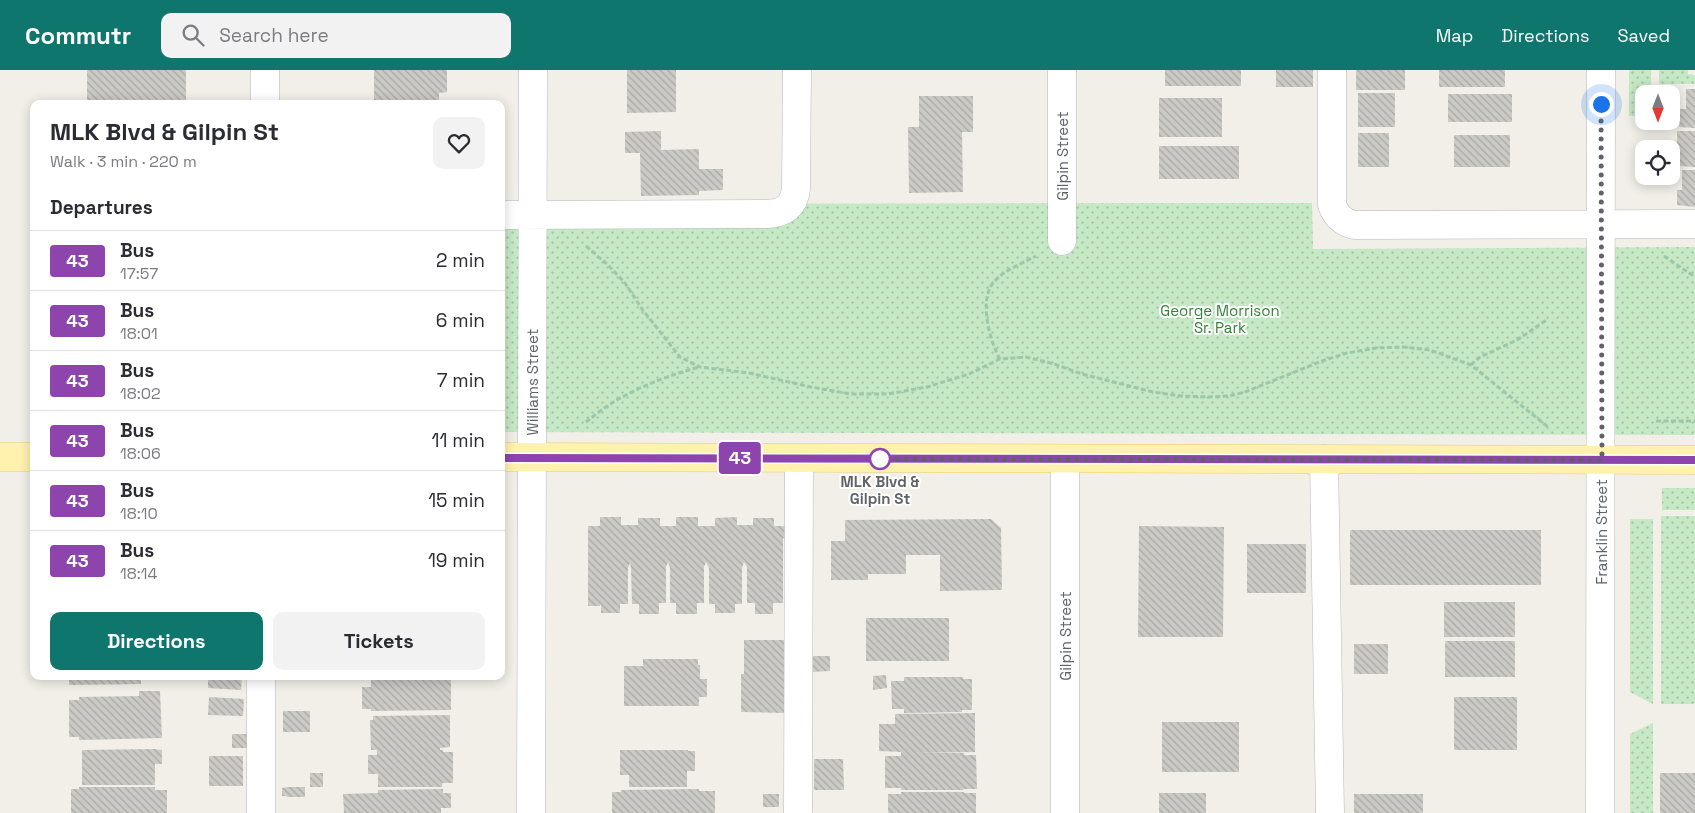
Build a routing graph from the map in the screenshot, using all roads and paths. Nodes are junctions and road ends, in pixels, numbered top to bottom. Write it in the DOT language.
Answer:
graph roads {
  1 [pos="266,70"];
  2 [pos="533,70"];
  3 [pos="797,70"];
  4 [pos="1062,70"];
  5 [pos="1332,70"];
  6 [pos="1601,70"];
  7 [pos="266,100"];
  8 [pos="505,215"];
  9 [pos="532,215"];
  10 [pos="1602,224"];
  11 [pos="1695,224"];
  12 [pos="1062,241"];
  13 [pos="586,246"];
  14 [pos="1663,255"];
  15 [pos="1695,277"];
  16 [pos="1548,319"];
  17 [pos="1000,359"];
  18 [pos="1471,365"];
  19 [pos="700,367"];
  20 [pos="1656,421"];
  21 [pos="1695,421"];
  22 [pos="586,422"];
  23 [pos="1548,428"];
  24 [pos="0,457"];
  25 [pos="30,457"];
  26 [pos="505,458"];
  27 [pos="532,458"];
  28 [pos="798,459"];
  29 [pos="1065,459"];
  30 [pos="1324,459"];
  31 [pos="1602,460"];
  32 [pos="1695,460"];
  33 [pos="261,680"];
  34 [pos="261,813"];
  35 [pos="531,813"];
  36 [pos="798,813"];
  37 [pos="1065,813"];
  38 [pos="1330,813"];
  39 [pos="1600,813"];
  1 -- 7 [label="street"];
  2 -- 9 [label="street, Williams Street"];
  3 -- 9 [label="street"];
  4 -- 12 [label="street, Gilpin Street"];
  5 -- 10 [label="street"];
  6 -- 10 [label="street, Franklin Street"];
  8 -- 9 [label="street"];
  9 -- 27 [label="street, Williams Street"];
  10 -- 11 [label="street"];
  10 -- 31 [label="street, Franklin Street"];
  12 -- 17 [label="path"];
  13 -- 19 [label="path"];
  14 -- 15 [label="path"];
  16 -- 18 [label="path"];
  17 -- 18 [label="path"];
  17 -- 19 [label="path"];
  18 -- 23 [label="path"];
  19 -- 22 [label="path"];
  20 -- 21 [label="path"];
  24 -- 25 [label="main road"];
  26 -- 27 [label="main road"];
  27 -- 28 [label="main road"];
  27 -- 35 [label="street, Williams Street"];
  28 -- 29 [label="main road"];
  28 -- 36 [label="street"];
  29 -- 30 [label="main road"];
  29 -- 37 [label="street, Gilpin Street"];
  30 -- 31 [label="main road"];
  30 -- 38 [label="street"];
  31 -- 32 [label="main road"];
  31 -- 39 [label="street, Franklin Street"];
  33 -- 34 [label="street"];
}
